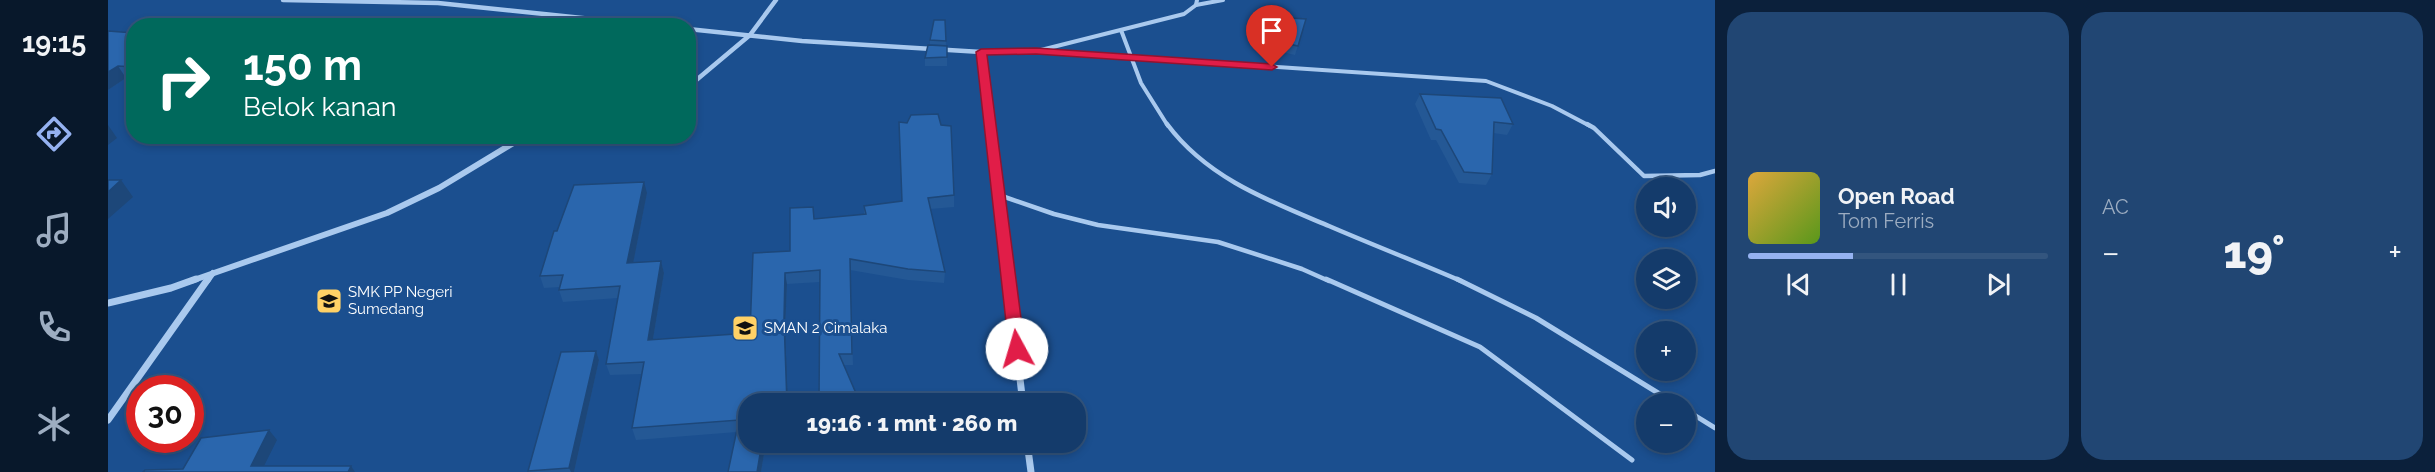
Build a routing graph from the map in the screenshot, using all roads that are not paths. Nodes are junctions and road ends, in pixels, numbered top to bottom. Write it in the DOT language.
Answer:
graph roads {
  1 [pos="283,0"];
  2 [pos="776,0"];
  3 [pos="1223,0"];
  4 [pos="1197,3"];
  5 [pos="582,18"];
  6 [pos="696,29"];
  7 [pos="1120,30"];
  8 [pos="750,35"];
  9 [pos="1036,51"];
  10 [pos="981,52"];
  11 [pos="1130,57"];
  12 [pos="696,80"];
  13 [pos="512,144"];
  14 [pos="1715,171"];
  15 [pos="999,195"];
  16 [pos="213,273"];
  17 [pos="108,303"];
  18 [pos="1022,393"];
  19 [pos="1658,393"];
  20 [pos="1696,416"];
  21 [pos="108,420"];
  22 [pos="1715,428"];
  23 [pos="1028,453"];
  24 [pos="1632,460"];
  25 [pos="1030,472"];
  1 -- 5 [label="street"];
  2 -- 8 [label="street"];
  3 -- 4 [label="lane"];
  4 -- 7 [label="lane"];
  6 -- 8 [label="street"];
  7 -- 9 [label="lane"];
  7 -- 11 [label="lane"];
  8 -- 10 [label="street"];
  8 -- 12 [label="street"];
  9 -- 10 [label="lane"];
  9 -- 11 [label="lane"];
  10 -- 15 [label="street"];
  11 -- 14 [label="lane"];
  11 -- 19 [label="lane"];
  13 -- 16 [label="street"];
  15 -- 18 [label="street"];
  15 -- 24 [label="lane"];
  16 -- 17 [label="street"];
  16 -- 21 [label="street"];
  20 -- 22 [label="lane"];
  23 -- 25 [label="street"];
}
